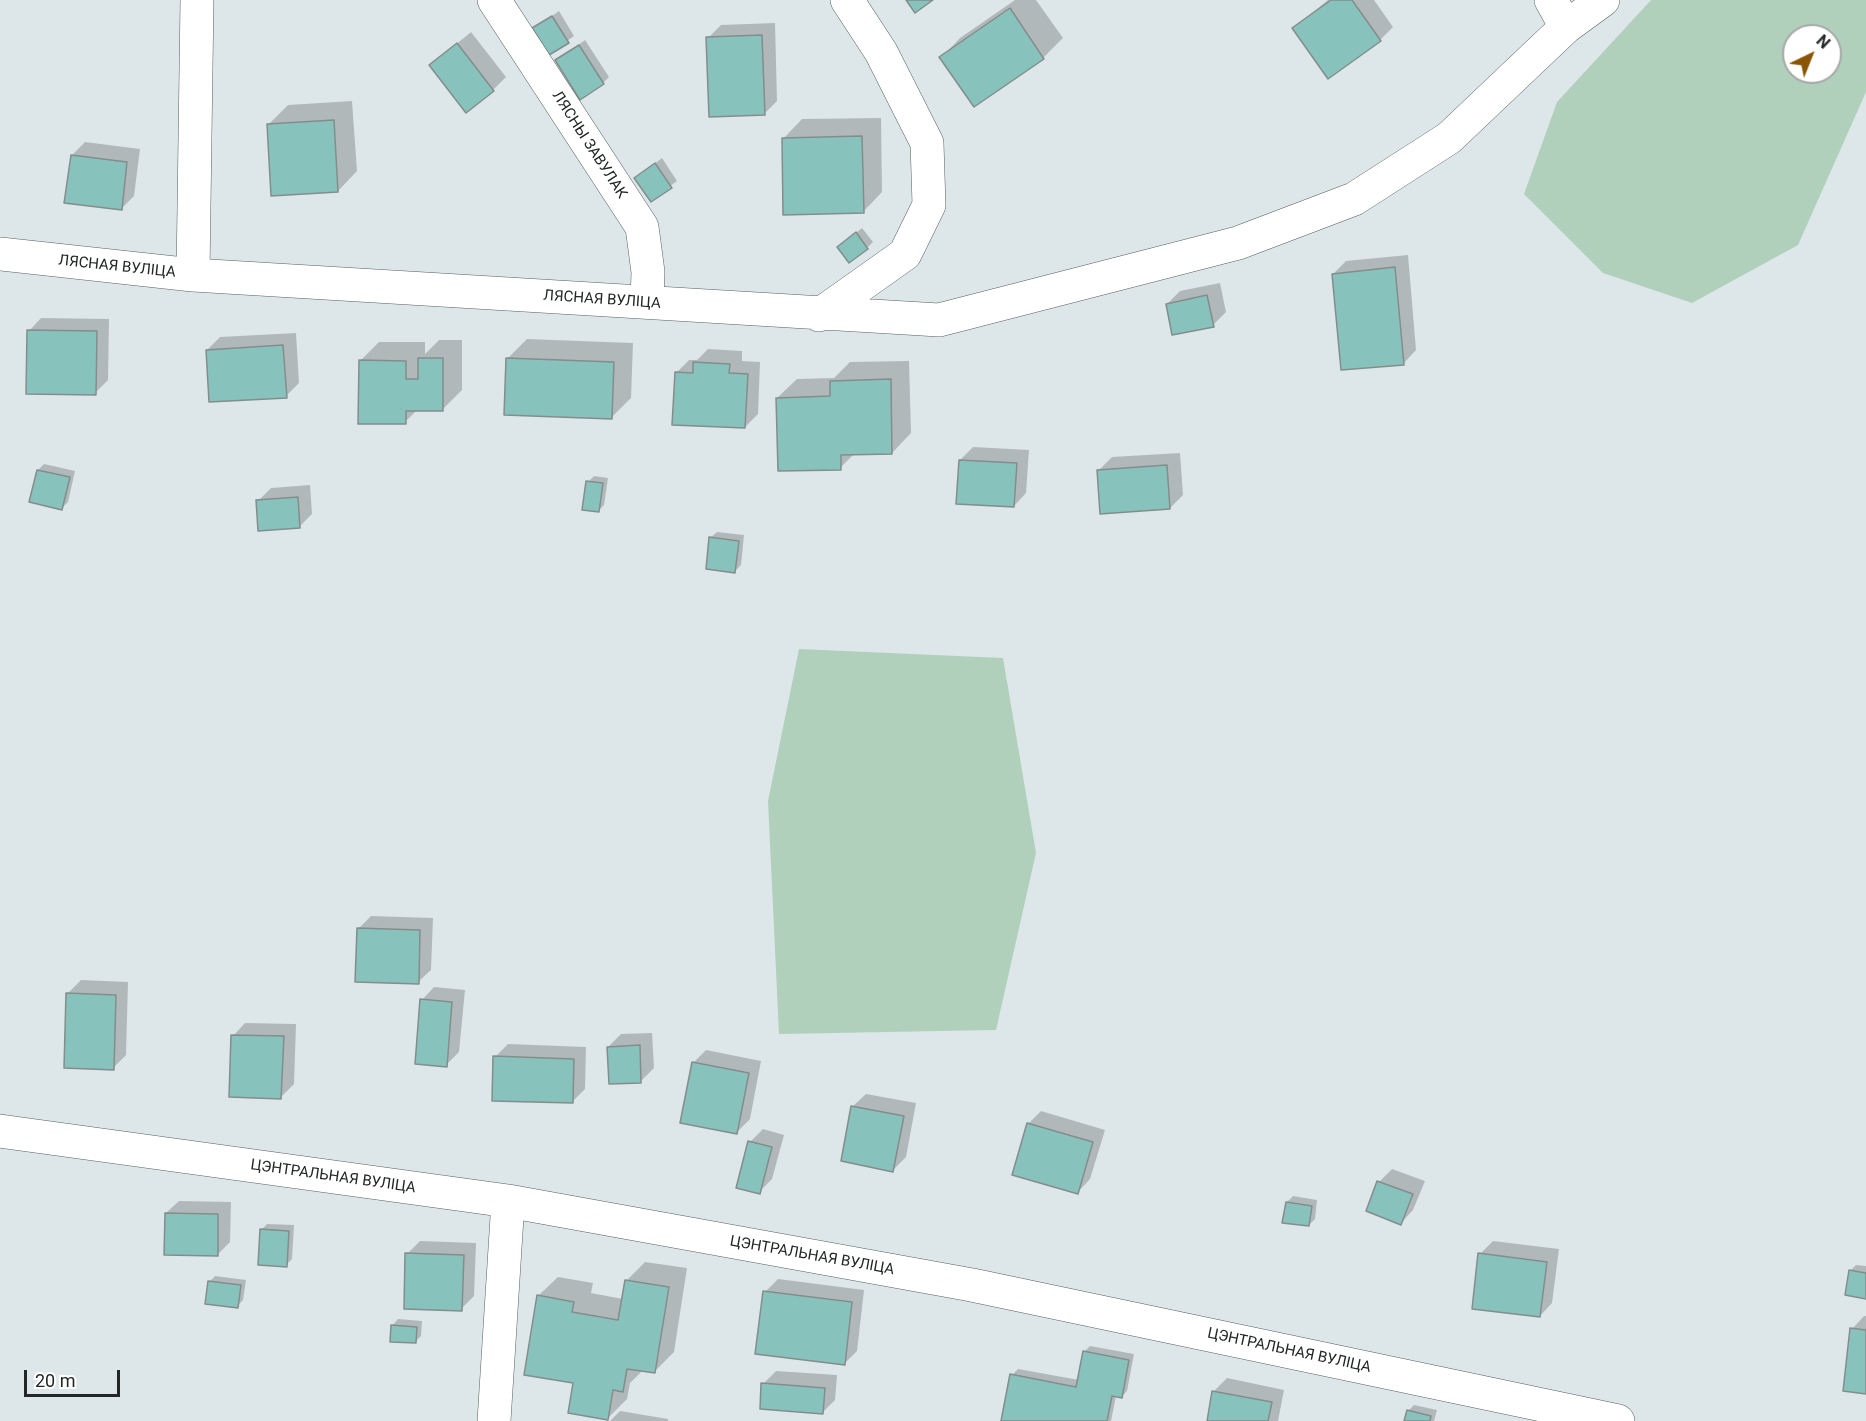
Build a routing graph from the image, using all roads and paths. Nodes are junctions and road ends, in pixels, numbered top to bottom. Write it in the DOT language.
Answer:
graph roads {
  1 [pos="197,0"];
  2 [pos="495,0"];
  3 [pos="847,0"];
  4 [pos="1603,0"];
  5 [pos="1558,14"];
  6 [pos="0,254"];
  7 [pos="194,275"];
  8 [pos="647,302"];
  9 [pos="819,315"];
  10 [pos="0,1131"];
  11 [pos="508,1201"];
  12 [pos="494,1421"];
  13 [pos="1618,1421"];
  1 -- 7 [label="street"];
  2 -- 8 [label="street, ЛЯСНЫ ЗАВУЛАК"];
  3 -- 9 [label="street"];
  4 -- 5 [label="street, ЛЯСНАЯ ВУЛІЦА"];
  5 -- 9 [label="street, ЛЯСНАЯ ВУЛІЦА"];
  6 -- 7 [label="street, ЛЯСНАЯ ВУЛІЦА"];
  7 -- 8 [label="street, ЛЯСНАЯ ВУЛІЦА"];
  8 -- 9 [label="street, ЛЯСНАЯ ВУЛІЦА"];
  10 -- 11 [label="street, ЦЭНТРАЛЬНАЯ ВУЛІЦА"];
  11 -- 12 [label="street"];
  11 -- 13 [label="street, ЦЭНТРАЛЬНАЯ ВУЛІЦА"];
}
